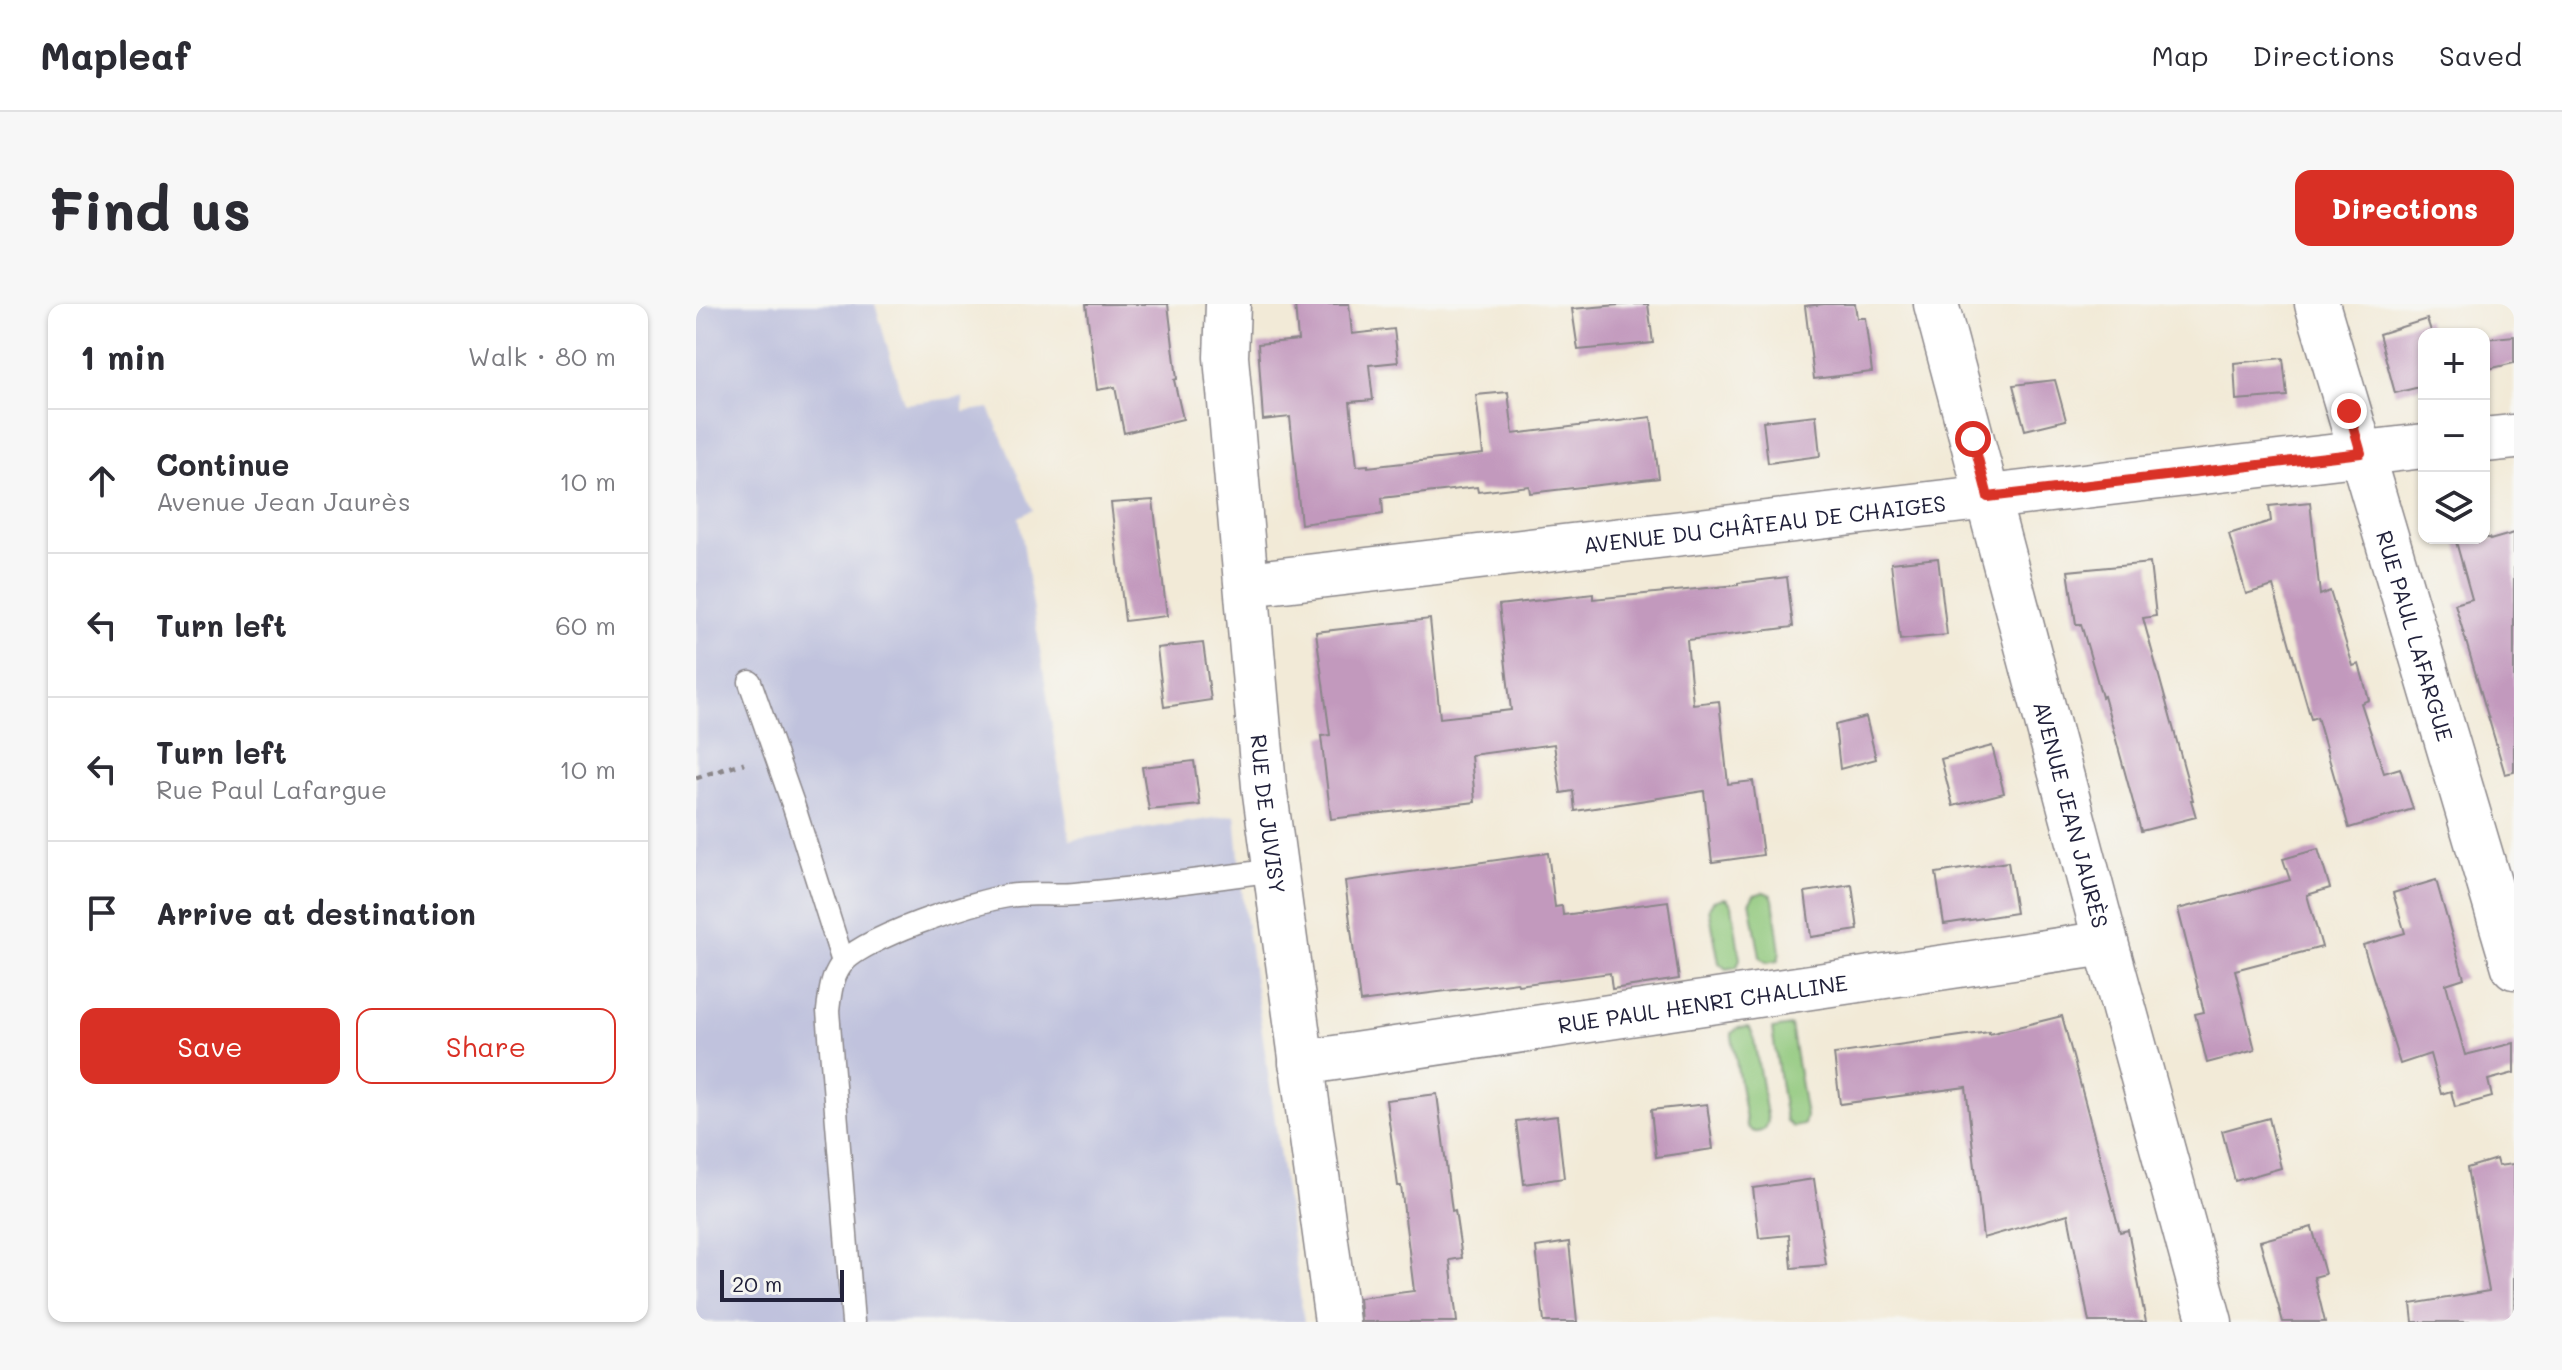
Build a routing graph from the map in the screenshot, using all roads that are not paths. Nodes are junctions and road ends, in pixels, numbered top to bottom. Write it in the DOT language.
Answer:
graph roads {
  1 [pos="1228,304"];
  2 [pos="1936,304"];
  3 [pos="2317,304"];
  4 [pos="2514,437"];
  5 [pos="2490,439"];
  6 [pos="2418,447"];
  7 [pos="2361,453"];
  8 [pos="1988,497"];
  9 [pos="1248,584"];
  10 [pos="750,682"];
  11 [pos="1275,870"];
  12 [pos="2106,943"];
  13 [pos="843,962"];
  14 [pos="2514,967"];
  15 [pos="1301,1063"];
  16 [pos="853,1322"];
  17 [pos="1337,1322"];
  18 [pos="2210,1322"];
  1 -- 9 [label="street, RUE DE JUVISY"];
  2 -- 8 [label="street, AVENUE JEAN JAURÈS"];
  3 -- 7 [label="street, RUE PAUL LAFARGUE"];
  4 -- 5 [label="street"];
  6 -- 7 [label="street, AVENUE DU CHÂTEAU DE CHAIGES"];
  7 -- 8 [label="street, AVENUE DU CHÂTEAU DE CHAIGES"];
  7 -- 14 [label="street, RUE PAUL LAFARGUE"];
  8 -- 9 [label="street, AVENUE DU CHÂTEAU DE CHAIGES"];
  8 -- 12 [label="street, AVENUE JEAN JAURÈS"];
  9 -- 11 [label="street, RUE DE JUVISY"];
  10 -- 13 [label="lane"];
  11 -- 13 [label="lane"];
  11 -- 15 [label="street, RUE DE JUVISY"];
  12 -- 15 [label="street, RUE PAUL HENRI CHALLINE"];
  12 -- 18 [label="street, AVENUE JEAN JAURÈS"];
  13 -- 16 [label="lane"];
  15 -- 17 [label="street, RUE DE JUVISY"];
}
